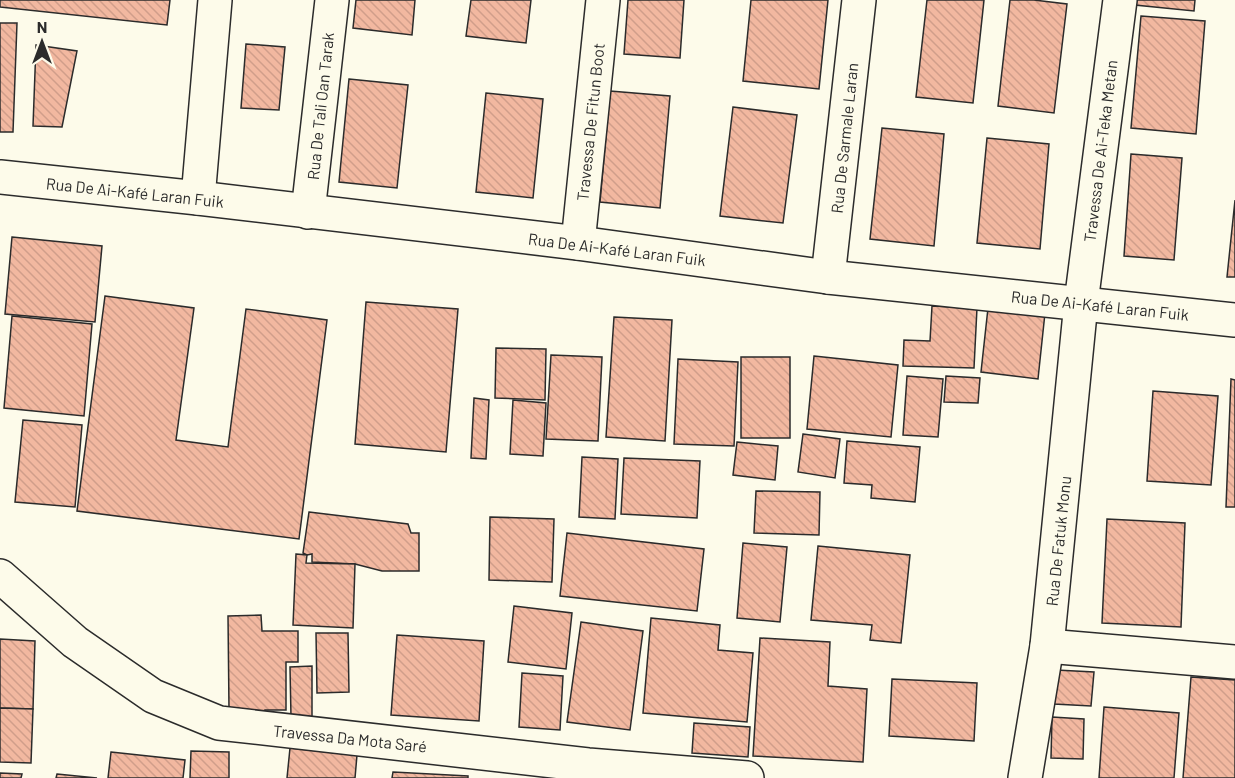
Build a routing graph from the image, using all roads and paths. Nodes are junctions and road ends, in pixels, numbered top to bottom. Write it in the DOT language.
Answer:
graph roads {
  1 [pos="215,0"];
  2 [pos="332,0"];
  3 [pos="603,0"];
  4 [pos="859,0"];
  5 [pos="1120,0"];
  6 [pos="0,177"];
  7 [pos="198,198"];
  8 [pos="308,212"];
  9 [pos="578,243"];
  10 [pos="828,277"];
  11 [pos="1081,303"];
  12 [pos="1235,320"];
  13 [pos="0,576"];
  14 [pos="1047,646"];
  15 [pos="1235,662"];
  16 [pos="747,778"];
  17 [pos="1025,778"];
  1 -- 7 [label="street"];
  2 -- 8 [label="street, Rua De Tali Oan Tarak"];
  3 -- 9 [label="street, Travessa De Fitun Boot"];
  4 -- 10 [label="street, Rua De Sarmale Laran"];
  5 -- 11 [label="street, Travessa De Ai-Teka Metan"];
  6 -- 7 [label="street, Rua De Ai-Kafé Laran Fuik"];
  7 -- 8 [label="street, Rua De Ai-Kafé Laran Fuik"];
  8 -- 9 [label="street, Rua De Ai-Kafé Laran Fuik"];
  9 -- 10 [label="street, Rua De Ai-Kafé Laran Fuik"];
  10 -- 11 [label="street, Rua De Ai-Kafé Laran Fuik"];
  11 -- 12 [label="street, Rua De Ai-Kafé Laran Fuik"];
  11 -- 14 [label="street, Rua De Fatuk Monu"];
  13 -- 16 [label="street, Travessa Da Mota Saré"];
  14 -- 15 [label="street"];
  14 -- 17 [label="street, Rua De Fatuk Monu"];
}
